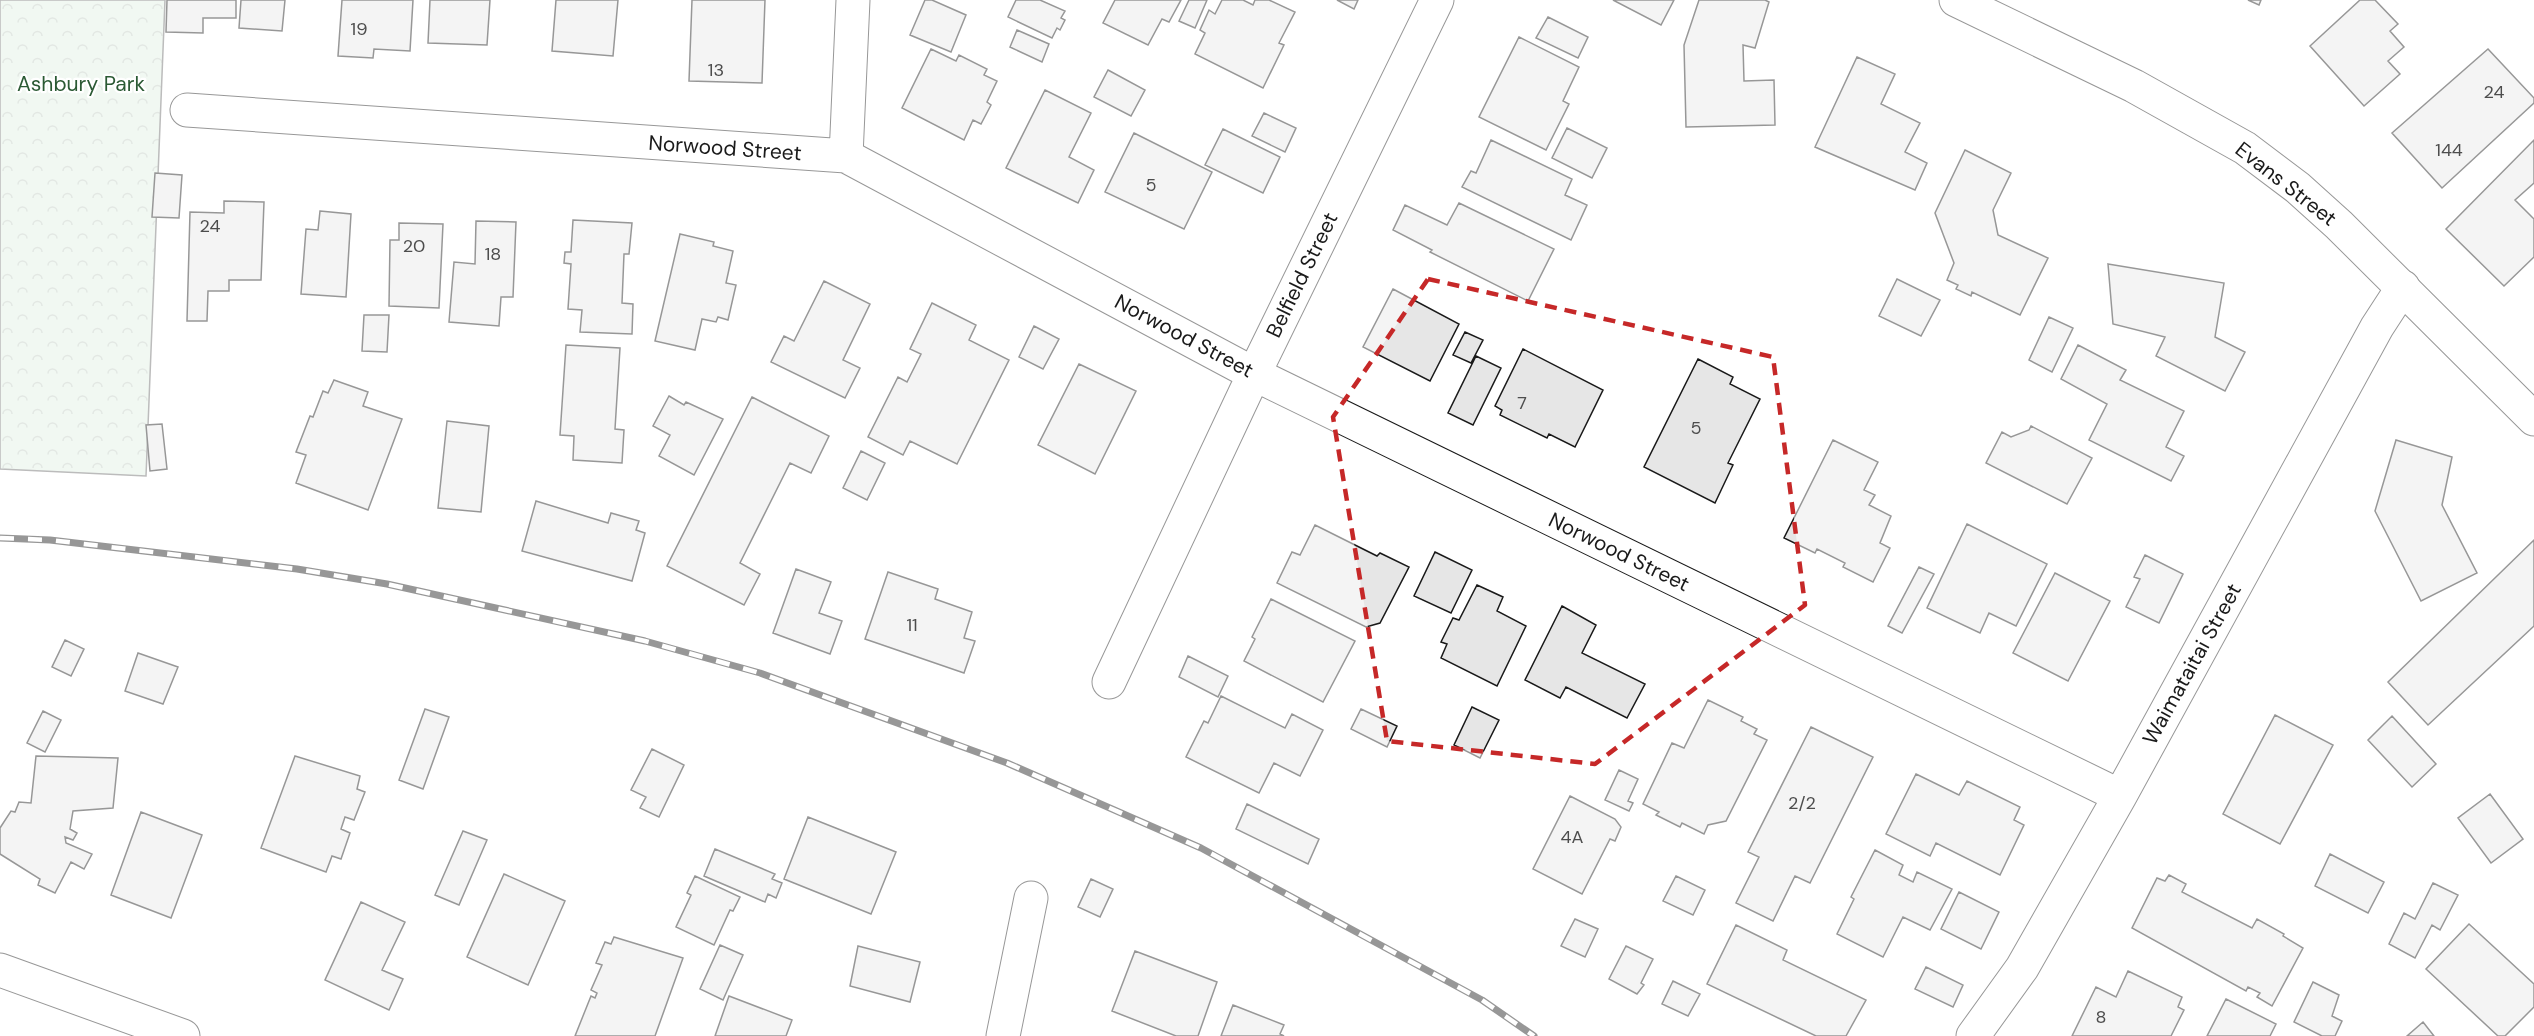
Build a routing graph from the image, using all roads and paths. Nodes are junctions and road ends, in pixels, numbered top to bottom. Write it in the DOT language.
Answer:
graph roads {
  1 [pos="853,0"];
  2 [pos="1437,0"];
  3 [pos="1956,0"];
  4 [pos="187,110"];
  5 [pos="846,156"];
  6 [pos="2403,287"];
  7 [pos="1254,374"];
  8 [pos="2534,419"];
  9 [pos="1109,682"];
  10 [pos="2120,796"];
  11 [pos="1031,898"];
  12 [pos="0,970"];
  13 [pos="183,1036"];
  14 [pos="1003,1036"];
  15 [pos="1973,1036"];
  1 -- 5 [label="main road"];
  2 -- 7 [label="main road, Belfield Street"];
  3 -- 6 [label="main road, Evans Street"];
  4 -- 5 [label="main road, Norwood Street"];
  5 -- 7 [label="main road, Norwood Street"];
  6 -- 8 [label="main road, Evans Street"];
  6 -- 10 [label="main road, Waimataitai Street"];
  7 -- 9 [label="main road, Belfield Street"];
  7 -- 10 [label="main road, Norwood Street"];
  10 -- 15 [label="main road, Waimataitai Street"];
  11 -- 14 [label="main road"];
  12 -- 13 [label="main road"];
}
